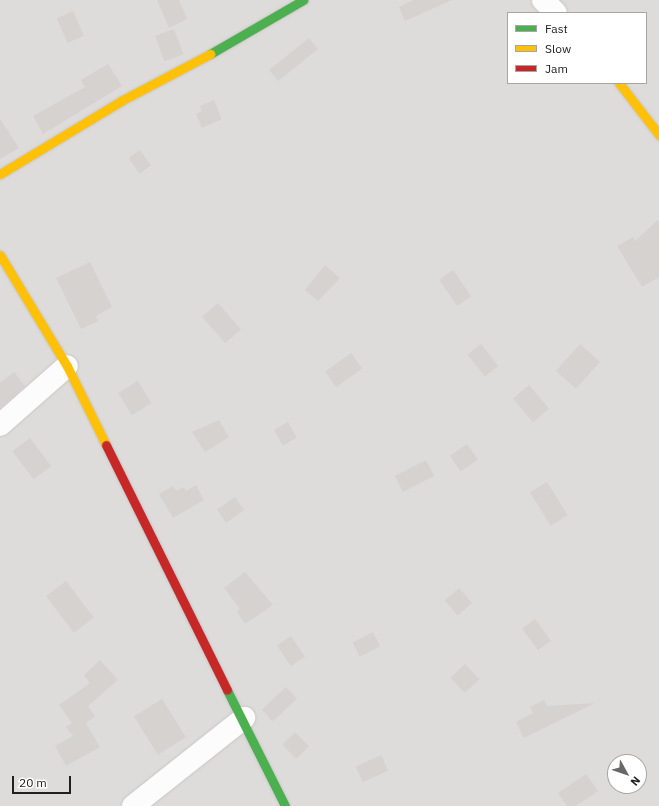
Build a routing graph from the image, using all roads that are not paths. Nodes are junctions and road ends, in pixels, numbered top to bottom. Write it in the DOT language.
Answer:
graph roads {
  1 [pos="303,0"];
  2 [pos="543,0"];
  3 [pos="555,12"];
  4 [pos="620,84"];
  5 [pos="659,135"];
  6 [pos="0,174"];
  7 [pos="0,255"];
  8 [pos="67,366"];
  9 [pos="0,425"];
  10 [pos="244,718"];
  11 [pos="133,806"];
  12 [pos="285,806"];
  1 -- 6 [label="street"];
  2 -- 3 [label="street"];
  4 -- 5 [label="street"];
  7 -- 8 [label="street"];
  8 -- 9 [label="street"];
  8 -- 10 [label="street"];
  10 -- 11 [label="street"];
  10 -- 12 [label="street"];
}
